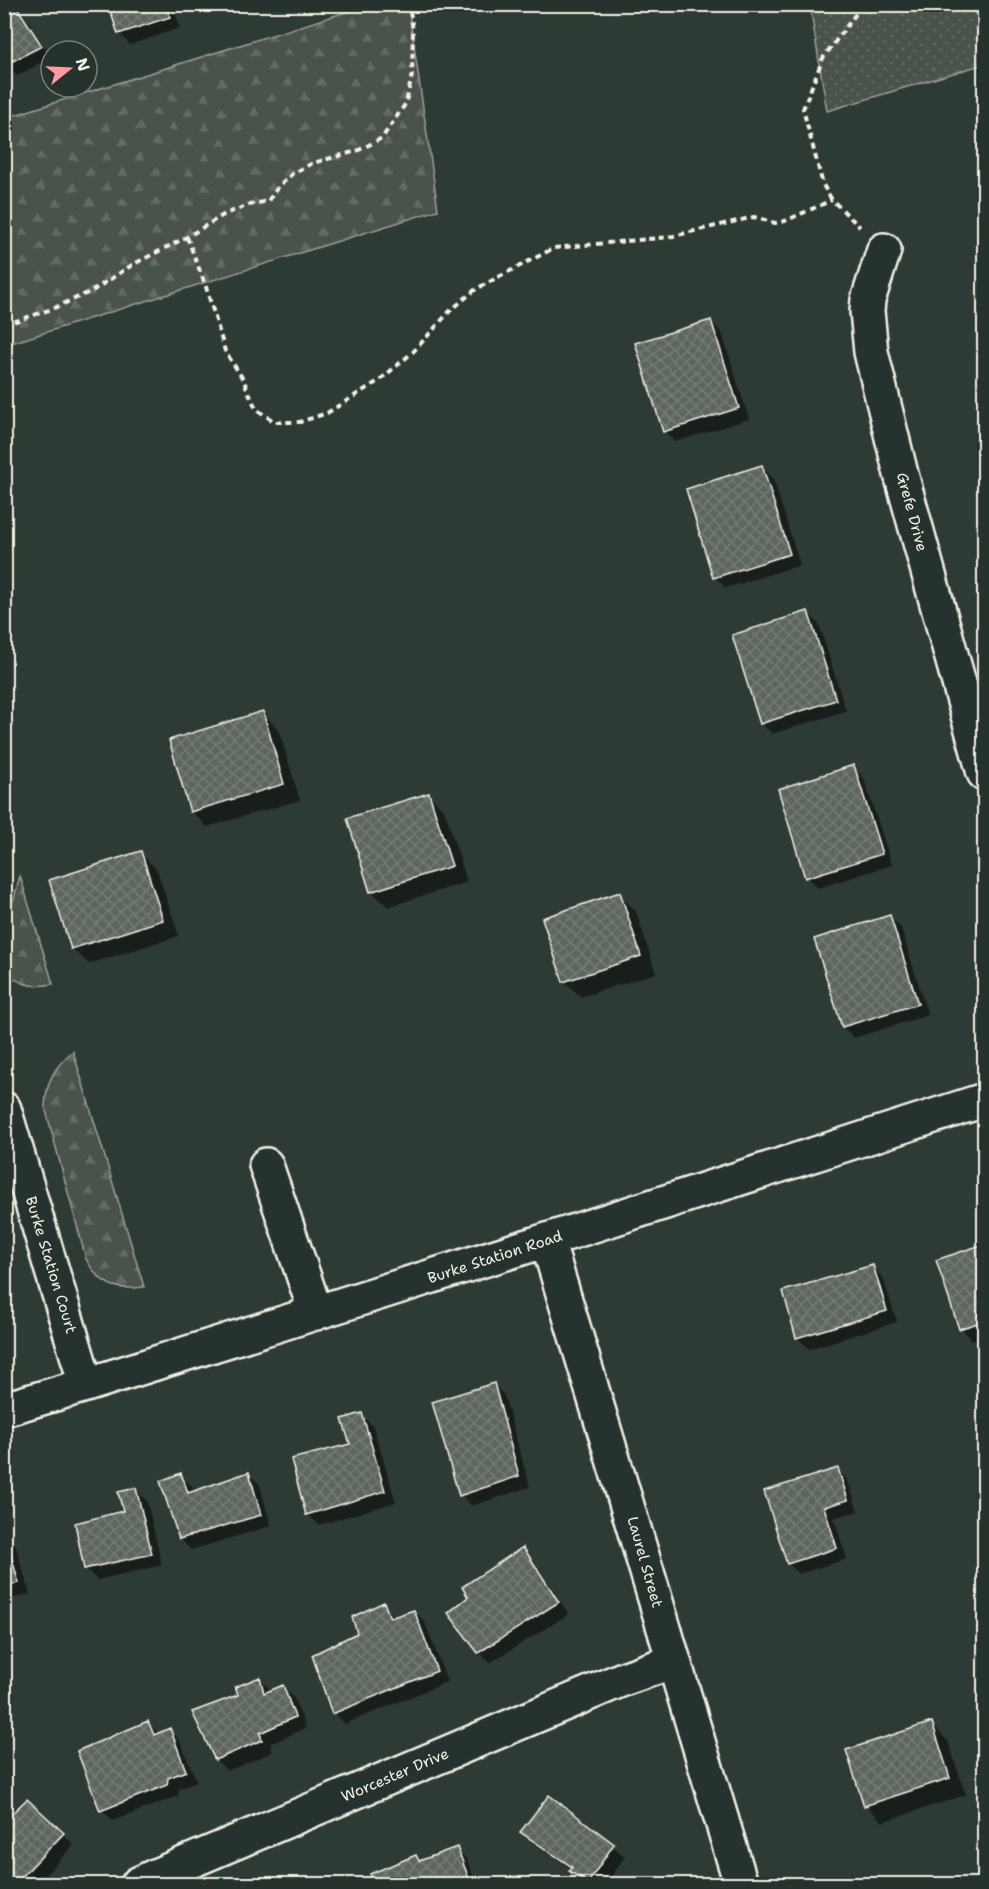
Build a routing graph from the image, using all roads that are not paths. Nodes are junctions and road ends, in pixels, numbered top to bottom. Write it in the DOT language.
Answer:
graph roads {
  1 [pos="884,250"];
  2 [pos="984,773"];
  3 [pos="984,1100"];
  4 [pos="4,1109"];
  5 [pos="266,1165"];
  6 [pos="548,1240"];
  7 [pos="316,1313"];
  8 [pos="86,1385"];
  9 [pos="4,1409"];
  10 [pos="664,1664"];
  11 [pos="138,1884"];
  12 [pos="741,1884"];
  1 -- 2 [label="street, Grefe Drive"];
  3 -- 6 [label="street, Burke Station Road"];
  4 -- 8 [label="street, Burke Station Court"];
  5 -- 7 [label="street"];
  6 -- 7 [label="street, Burke Station Road"];
  6 -- 10 [label="street, Laurel Street"];
  7 -- 8 [label="street, Burke Station Road"];
  8 -- 9 [label="street, Burke Station Road"];
  10 -- 11 [label="street, Worcester Drive"];
  10 -- 12 [label="street, Laurel Street"];
}
